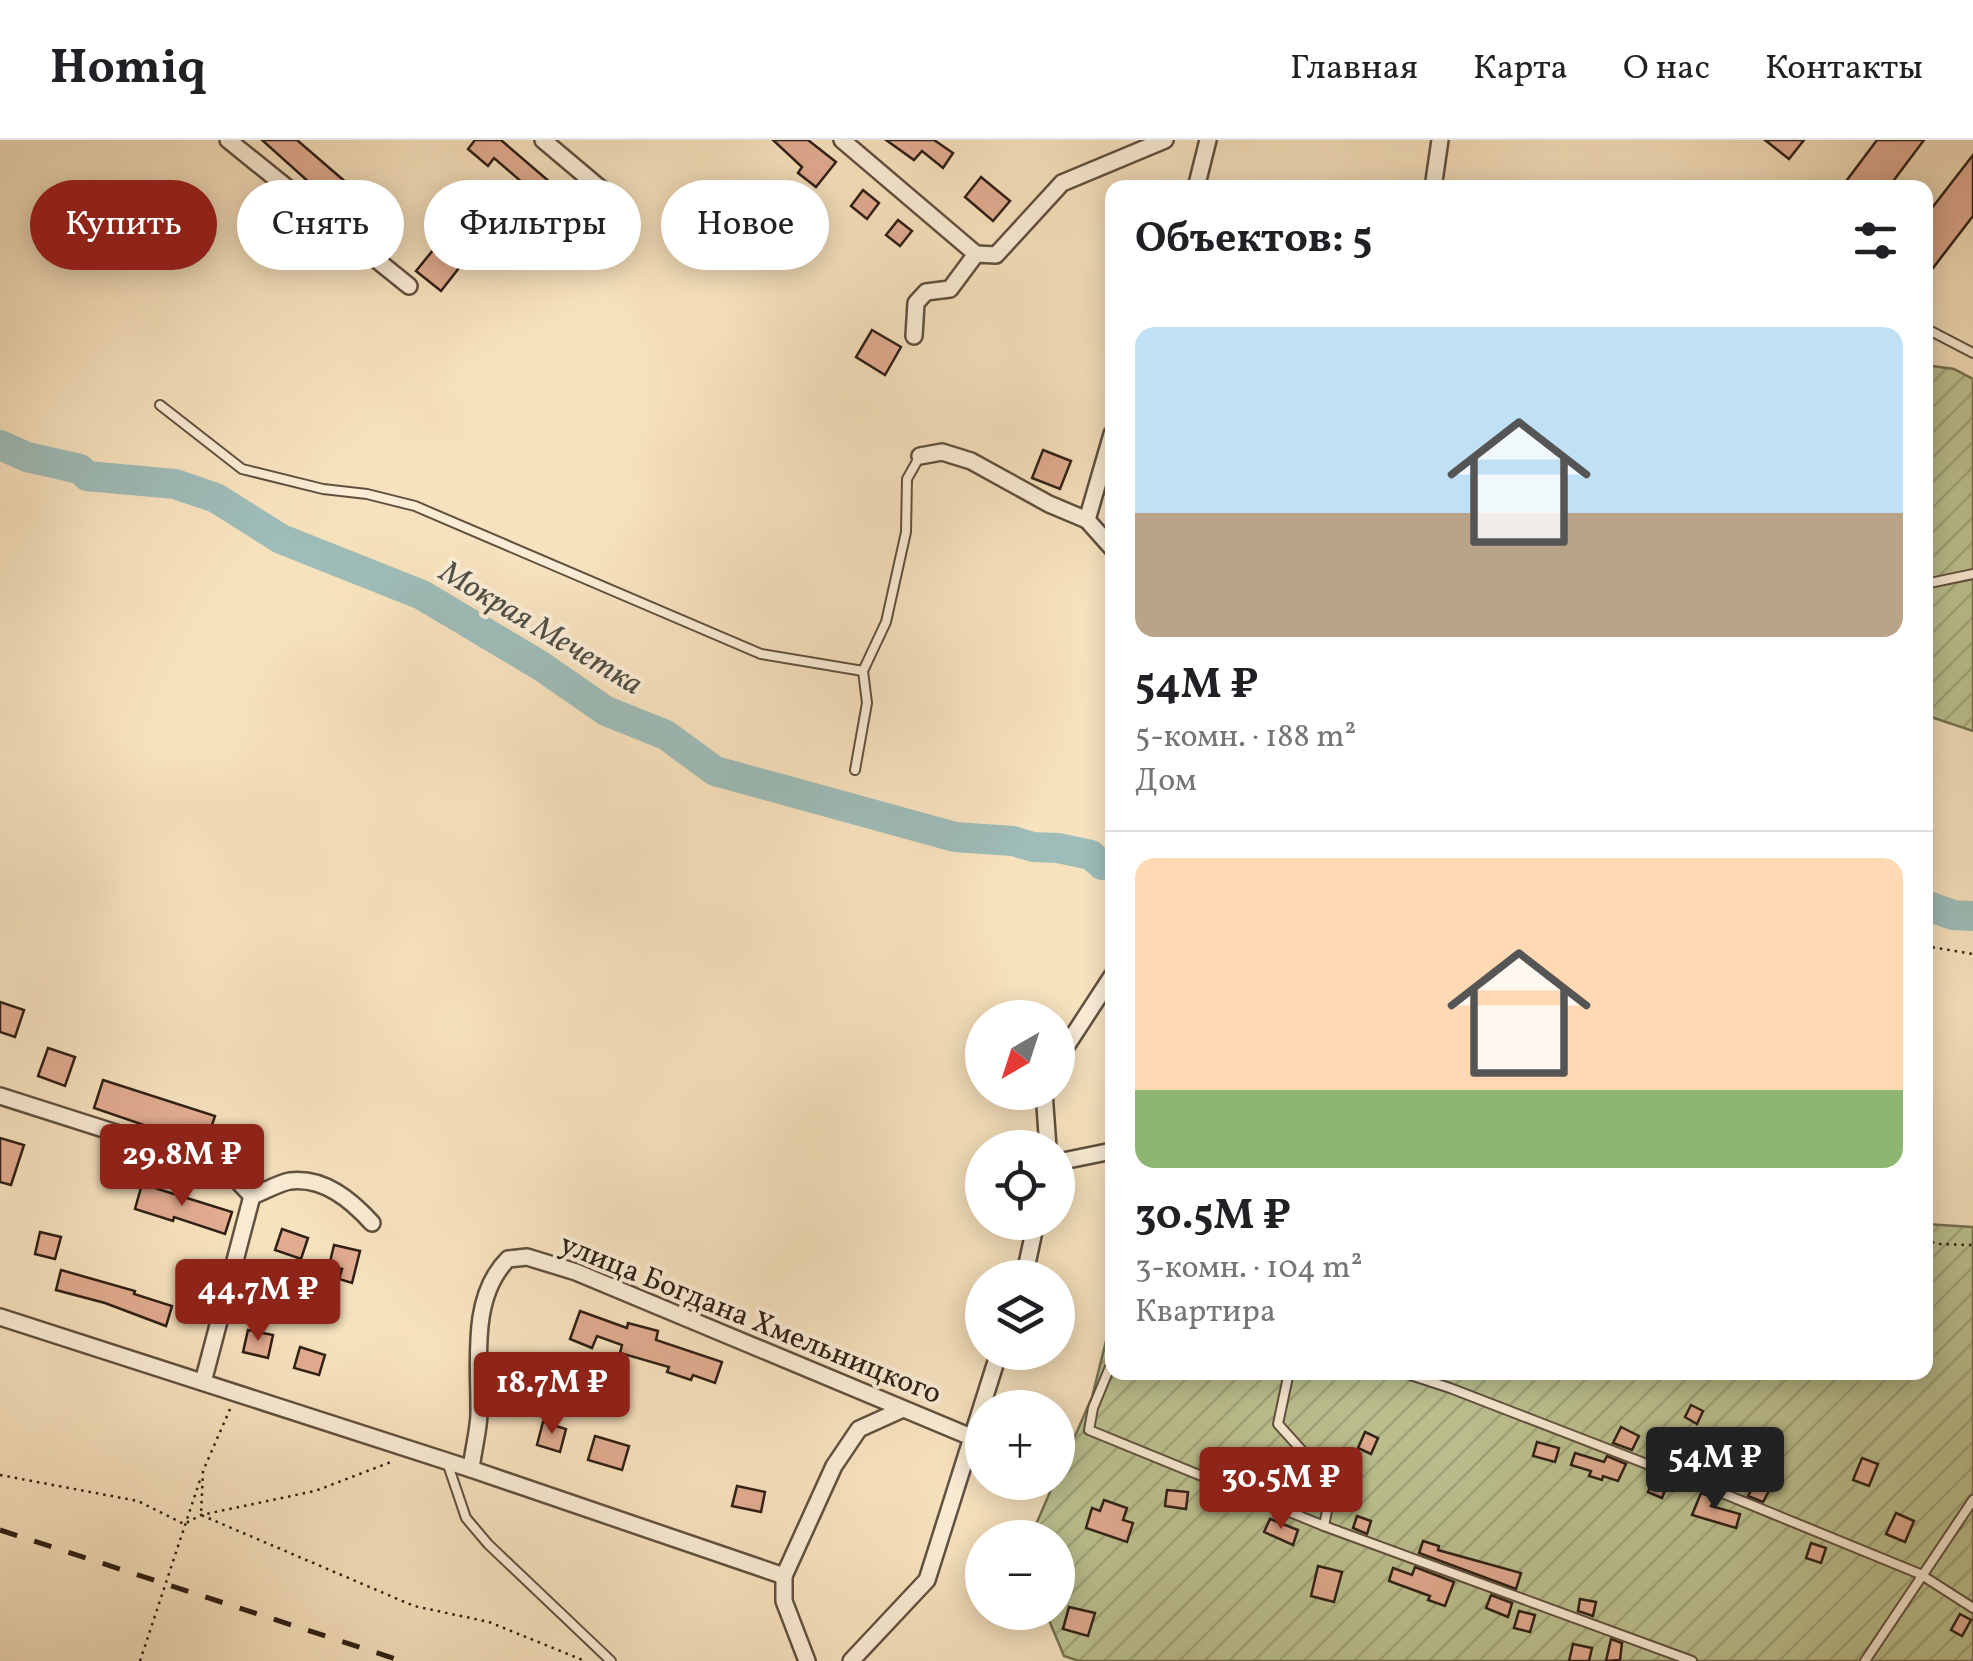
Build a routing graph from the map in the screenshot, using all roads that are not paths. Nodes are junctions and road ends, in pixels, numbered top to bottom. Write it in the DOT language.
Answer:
graph roads {
  1 [pos="228,140"];
  2 [pos="543,140"];
  3 [pos="842,140"];
  4 [pos="1165,140"];
  5 [pos="1208,140"];
  6 [pos="1440,140"];
  7 [pos="590,180"];
  8 [pos="1198,180"];
  9 [pos="1435,180"];
  10 [pos="976,254"];
  11 [pos="409,286"];
  12 [pos="1933,332"];
  13 [pos="914,336"];
  14 [pos="1973,353"];
  15 [pos="160,406"];
  16 [pos="920,456"];
  17 [pos="1105,458"];
  18 [pos="1087,520"];
  19 [pos="1105,540"];
  20 [pos="1973,574"];
  21 [pos="1933,582"];
  22 [pos="864,671"];
  23 [pos="854,770"];
  24 [pos="1105,987"];
  25 [pos="1075,1033"];
  26 [pos="0,1096"];
  27 [pos="1105,1152"];
  28 [pos="1075,1159"];
  29 [pos="252,1196"];
  30 [pos="372,1223"];
  31 [pos="0,1317"];
  32 [pos="1105,1378"];
  33 [pos="1286,1380"];
  34 [pos="1425,1380"];
  35 [pos="203,1382"];
  36 [pos="901,1410"];
  37 [pos="965,1435"];
  38 [pos="965,1456"];
  39 [pos="447,1462"];
  40 [pos="471,1469"];
  41 [pos="1973,1500"];
  42 [pos="1324,1526"];
  43 [pos="1920,1574"];
  44 [pos="784,1576"];
  45 [pos="1973,1608"];
  46 [pos="611,1661"];
  47 [pos="806,1661"];
  48 [pos="851,1661"];
  49 [pos="1692,1661"];
  50 [pos="1864,1661"];
  1 -- 11 [label="street"];
  2 -- 7 [label="street"];
  3 -- 10 [label="street"];
  4 -- 10 [label="street"];
  5 -- 8 [label="street"];
  6 -- 9 [label="street"];
  10 -- 13 [label="street"];
  12 -- 14 [label="lane"];
  15 -- 22 [label="lane"];
  16 -- 18 [label="street"];
  16 -- 22 [label="lane"];
  17 -- 18 [label="street"];
  18 -- 19 [label="street"];
  20 -- 21 [label="lane"];
  22 -- 23 [label="lane"];
  24 -- 25 [label="street"];
  26 -- 29 [label="street"];
  27 -- 28 [label="street"];
  29 -- 30 [label="street"];
  29 -- 35 [label="street"];
  31 -- 35 [label="street"];
  32 -- 42 [label="lane"];
  33 -- 42 [label="lane"];
  34 -- 43 [label="lane"];
  35 -- 39 [label="street"];
  36 -- 37 [label="street, улица Богдана Хмельницкого"];
  36 -- 40 [label="street, улица Богдана Хмельницкого"];
  36 -- 44 [label="street"];
  38 -- 48 [label="street"];
  39 -- 40 [label="street"];
  39 -- 46 [label="lane"];
  40 -- 44 [label="street"];
  41 -- 43 [label="lane"];
  42 -- 49 [label="lane"];
  43 -- 45 [label="lane"];
  43 -- 50 [label="lane"];
  44 -- 47 [label="street"];
}
